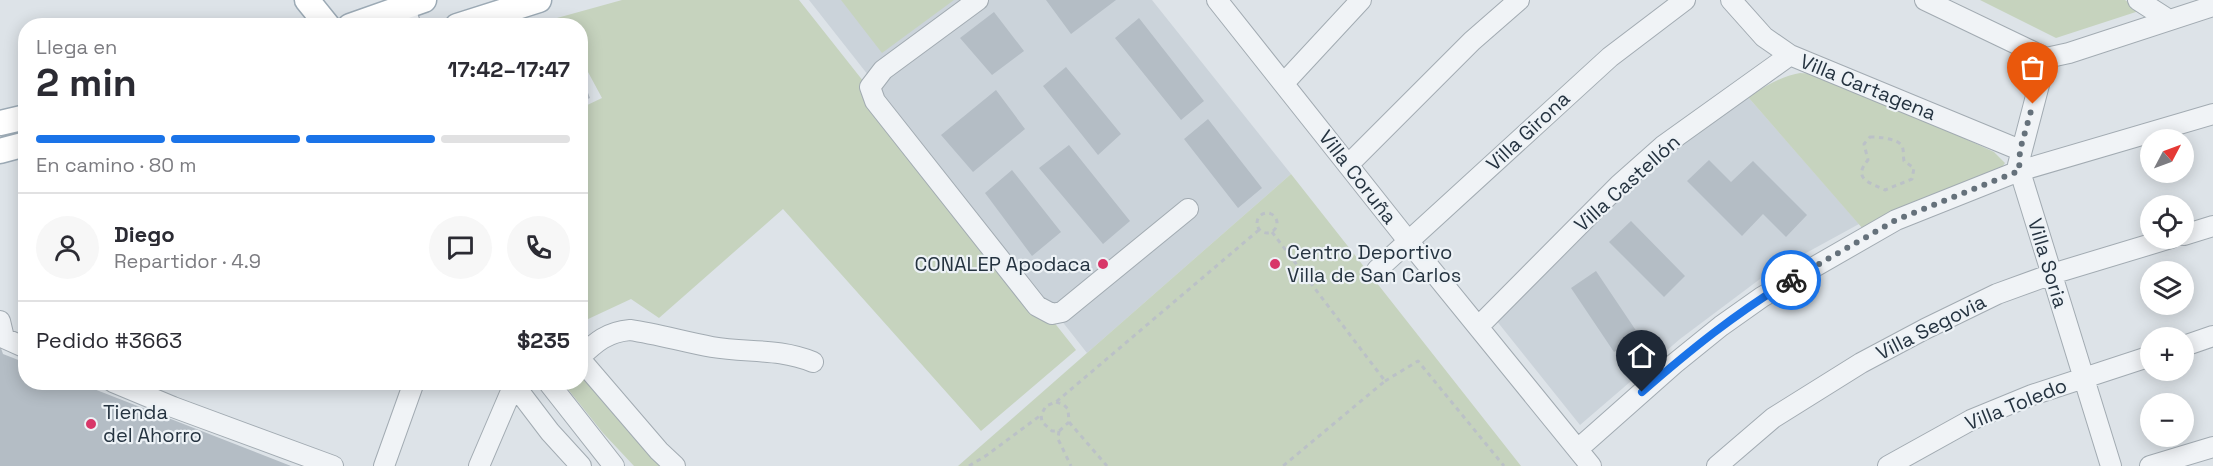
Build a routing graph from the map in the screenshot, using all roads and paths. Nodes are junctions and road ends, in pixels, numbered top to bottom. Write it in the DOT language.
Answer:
graph roads {
  1 [pos="307,0"];
  2 [pos="539,0"];
  3 [pos="978,0"];
  4 [pos="1218,0"];
  5 [pos="1361,0"];
  6 [pos="1519,0"];
  7 [pos="1685,0"];
  8 [pos="1731,0"];
  9 [pos="1925,0"];
  10 [pos="2138,0"];
  11 [pos="2213,6"];
  12 [pos="410,8"];
  13 [pos="516,17"];
  14 [pos="322,18"];
  15 [pos="377,18"];
  16 [pos="2169,20"];
  17 [pos="1790,55"];
  18 [pos="2046,58"];
  19 [pos="1284,83"];
  20 [pos="2213,114"];
  21 [pos="18,119"];
  22 [pos="0,123"];
  23 [pos="18,146"];
  24 [pos="2020,150"];
  25 [pos="0,151"];
  26 [pos="1348,165"];
  27 [pos="2019,171"];
  28 [pos="1885,190"];
  29 [pos="1188,209"];
  30 [pos="2213,226"];
  31 [pos="1260,229"];
  32 [pos="1272,232"];
  33 [pos="2194,232"];
  34 [pos="1409,242"];
  35 [pos="2140,247"];
  36 [pos="1377,270"];
  37 [pos="2052,274"];
  38 [pos="0,321"];
  39 [pos="1478,327"];
  40 [pos="2213,336"];
  41 [pos="2194,343"];
  42 [pos="18,344"];
  43 [pos="588,350"];
  44 [pos="2140,359"];
  45 [pos="813,362"];
  46 [pos="588,367"];
  47 [pos="2084,377"];
  48 [pos="1385,381"];
  49 [pos="132,390"];
  50 [pos="411,390"];
  51 [pos="512,390"];
  52 [pos="519,390"];
  53 [pos="554,390"];
  54 [pos="1056,402"];
  55 [pos="1041,416"];
  56 [pos="1068,422"];
  57 [pos="1059,430"];
  58 [pos="2213,447"];
  59 [pos="1578,449"];
  60 [pos="333,466"];
  61 [pos="384,466"];
  62 [pos="479,466"];
  63 [pos="580,466"];
  64 [pos="614,466"];
  65 [pos="675,466"];
  66 [pos="969,466"];
  67 [pos="1071,466"];
  68 [pos="1107,466"];
  69 [pos="1283,466"];
  70 [pos="1504,466"];
  71 [pos="1591,466"];
  72 [pos="1717,466"];
  73 [pos="1888,466"];
  74 [pos="2111,466"];
  75 [pos="2150,466"];
  1 -- 14 [label="main road"];
  2 -- 13 [label="main road"];
  3 -- 29 [label="street"];
  4 -- 19 [label="street, Villa Coruña"];
  5 -- 19 [label="street"];
  6 -- 26 [label="street"];
  7 -- 34 [label="street, Villa Girona"];
  8 -- 17 [label="street, Villa Cartagena"];
  9 -- 18 [label="street"];
  10 -- 16 [label="street"];
  11 -- 16 [label="street"];
  12 -- 15 [label="main road"];
  16 -- 18 [label="street"];
  17 -- 24 [label="street, Villa Cartagena"];
  17 -- 39 [label="street, Villa Castellón"];
  18 -- 24 [label="street, Villa Soria"];
  19 -- 26 [label="street, Villa Coruña"];
  20 -- 27 [label="street"];
  21 -- 22 [label="main road"];
  23 -- 25 [label="main road"];
  24 -- 27 [label="street, Villa Soria"];
  26 -- 34 [label="street, Villa Coruña"];
  27 -- 37 [label="street, Villa Soria"];
  27 -- 59 [label="street"];
  28 -- 28 [label="path"];
  30 -- 33 [label="street"];
  31 -- 32 [label="path"];
  31 -- 32 [label="path"];
  31 -- 54 [label="path"];
  32 -- 48 [label="path"];
  34 -- 36 [label="street, Villa Girona"];
  34 -- 39 [label="street, Villa Coruña"];
  35 -- 37 [label="street, Villa Segovia"];
  37 -- 47 [label="street, Villa Soria"];
  37 -- 72 [label="street, Villa Segovia"];
  38 -- 42 [label="street"];
  39 -- 59 [label="street, Villa Coruña"];
  40 -- 41 [label="street"];
  43 -- 45 [label="street"];
  44 -- 47 [label="street, Villa Toledo"];
  46 -- 65 [label="street"];
  47 -- 73 [label="street, Villa Toledo"];
  47 -- 74 [label="street, Villa Soria"];
  48 -- 69 [label="path"];
  48 -- 70 [label="path"];
  49 -- 60 [label="street"];
  50 -- 61 [label="street"];
  51 -- 62 [label="street"];
  52 -- 63 [label="street"];
  53 -- 64 [label="street"];
  54 -- 55 [label="path"];
  54 -- 56 [label="path"];
  55 -- 57 [label="path"];
  55 -- 66 [label="path"];
  56 -- 57 [label="path"];
  56 -- 68 [label="path"];
  57 -- 67 [label="path"];
  58 -- 75 [label="street"];
  59 -- 71 [label="street, Villa Coruña"];
}
